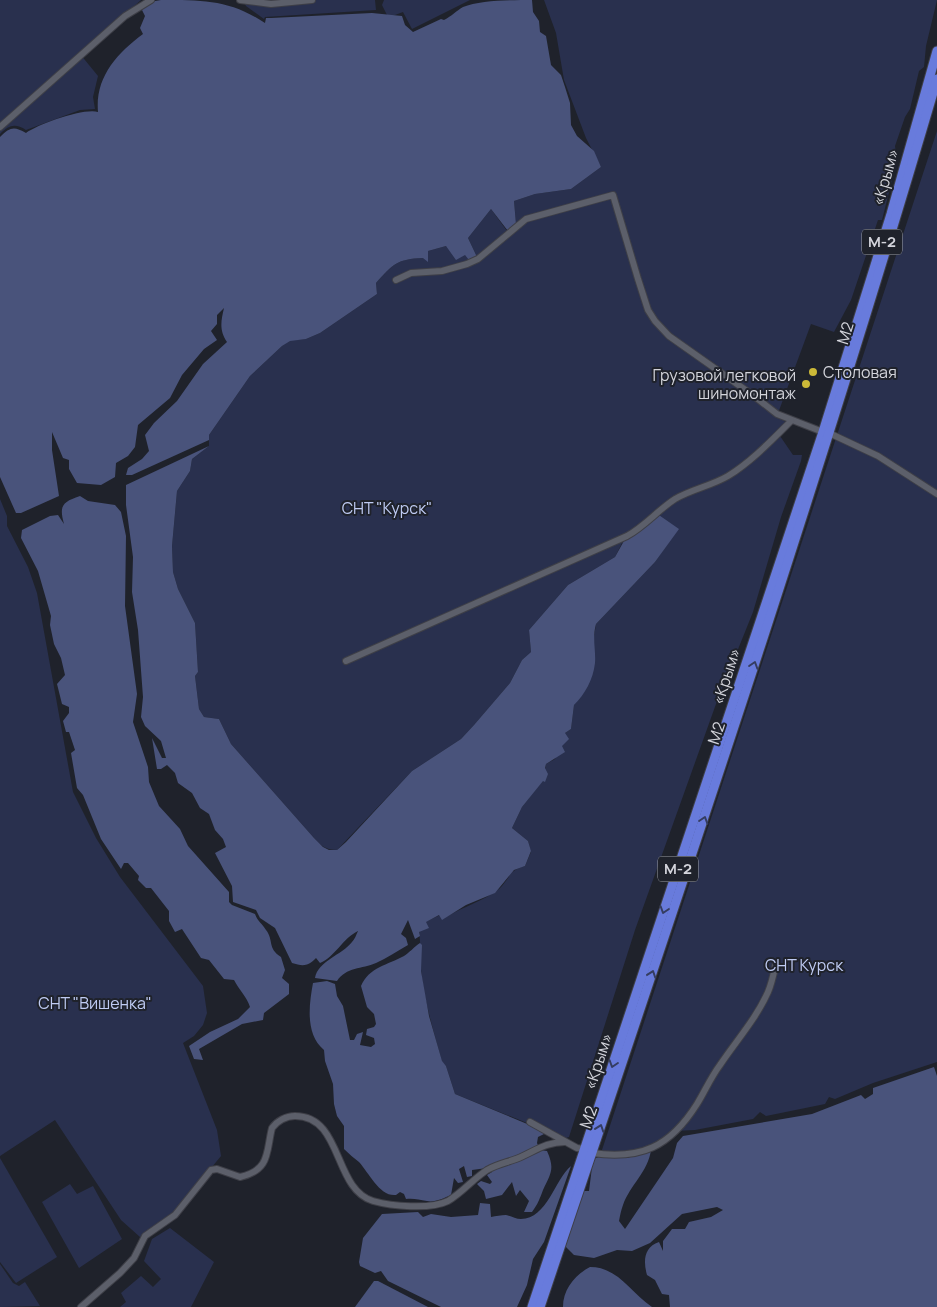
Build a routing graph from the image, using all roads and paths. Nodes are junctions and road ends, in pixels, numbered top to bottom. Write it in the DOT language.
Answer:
graph roads {
  1 [pos="151,0"];
  2 [pos="240,0"];
  3 [pos="312,0"];
  4 [pos="937,51"];
  5 [pos="937,79"];
  6 [pos="0,127"];
  7 [pos="396,280"];
  8 [pos="791,421"];
  9 [pos="826,432"];
  10 [pos="937,494"];
  11 [pos="346,661"];
  12 [pos="776,963"];
  13 [pos="530,1122"];
  14 [pos="565,1142"];
  15 [pos="588,1152"];
  16 [pos="81,1307"];
  17 [pos="532,1307"];
  18 [pos="540,1307"];
  1 -- 6 [label="street"];
  2 -- 3 [label="street"];
  4 -- 9 [label="highway, «Крым» / М-2"];
  5 -- 9 [label="highway, М2"];
  7 -- 8 [label="street"];
  8 -- 9 [label="street"];
  8 -- 11 [label="street"];
  9 -- 10 [label="street"];
  9 -- 15 [label="highway, «Крым» / М-2"];
  12 -- 15 [label="street"];
  13 -- 14 [label="street"];
  14 -- 15 [label="street"];
  14 -- 16 [label="street"];
  15 -- 17 [label="highway, «Крым» / М-2"];
  15 -- 18 [label="highway, М2"];
}
